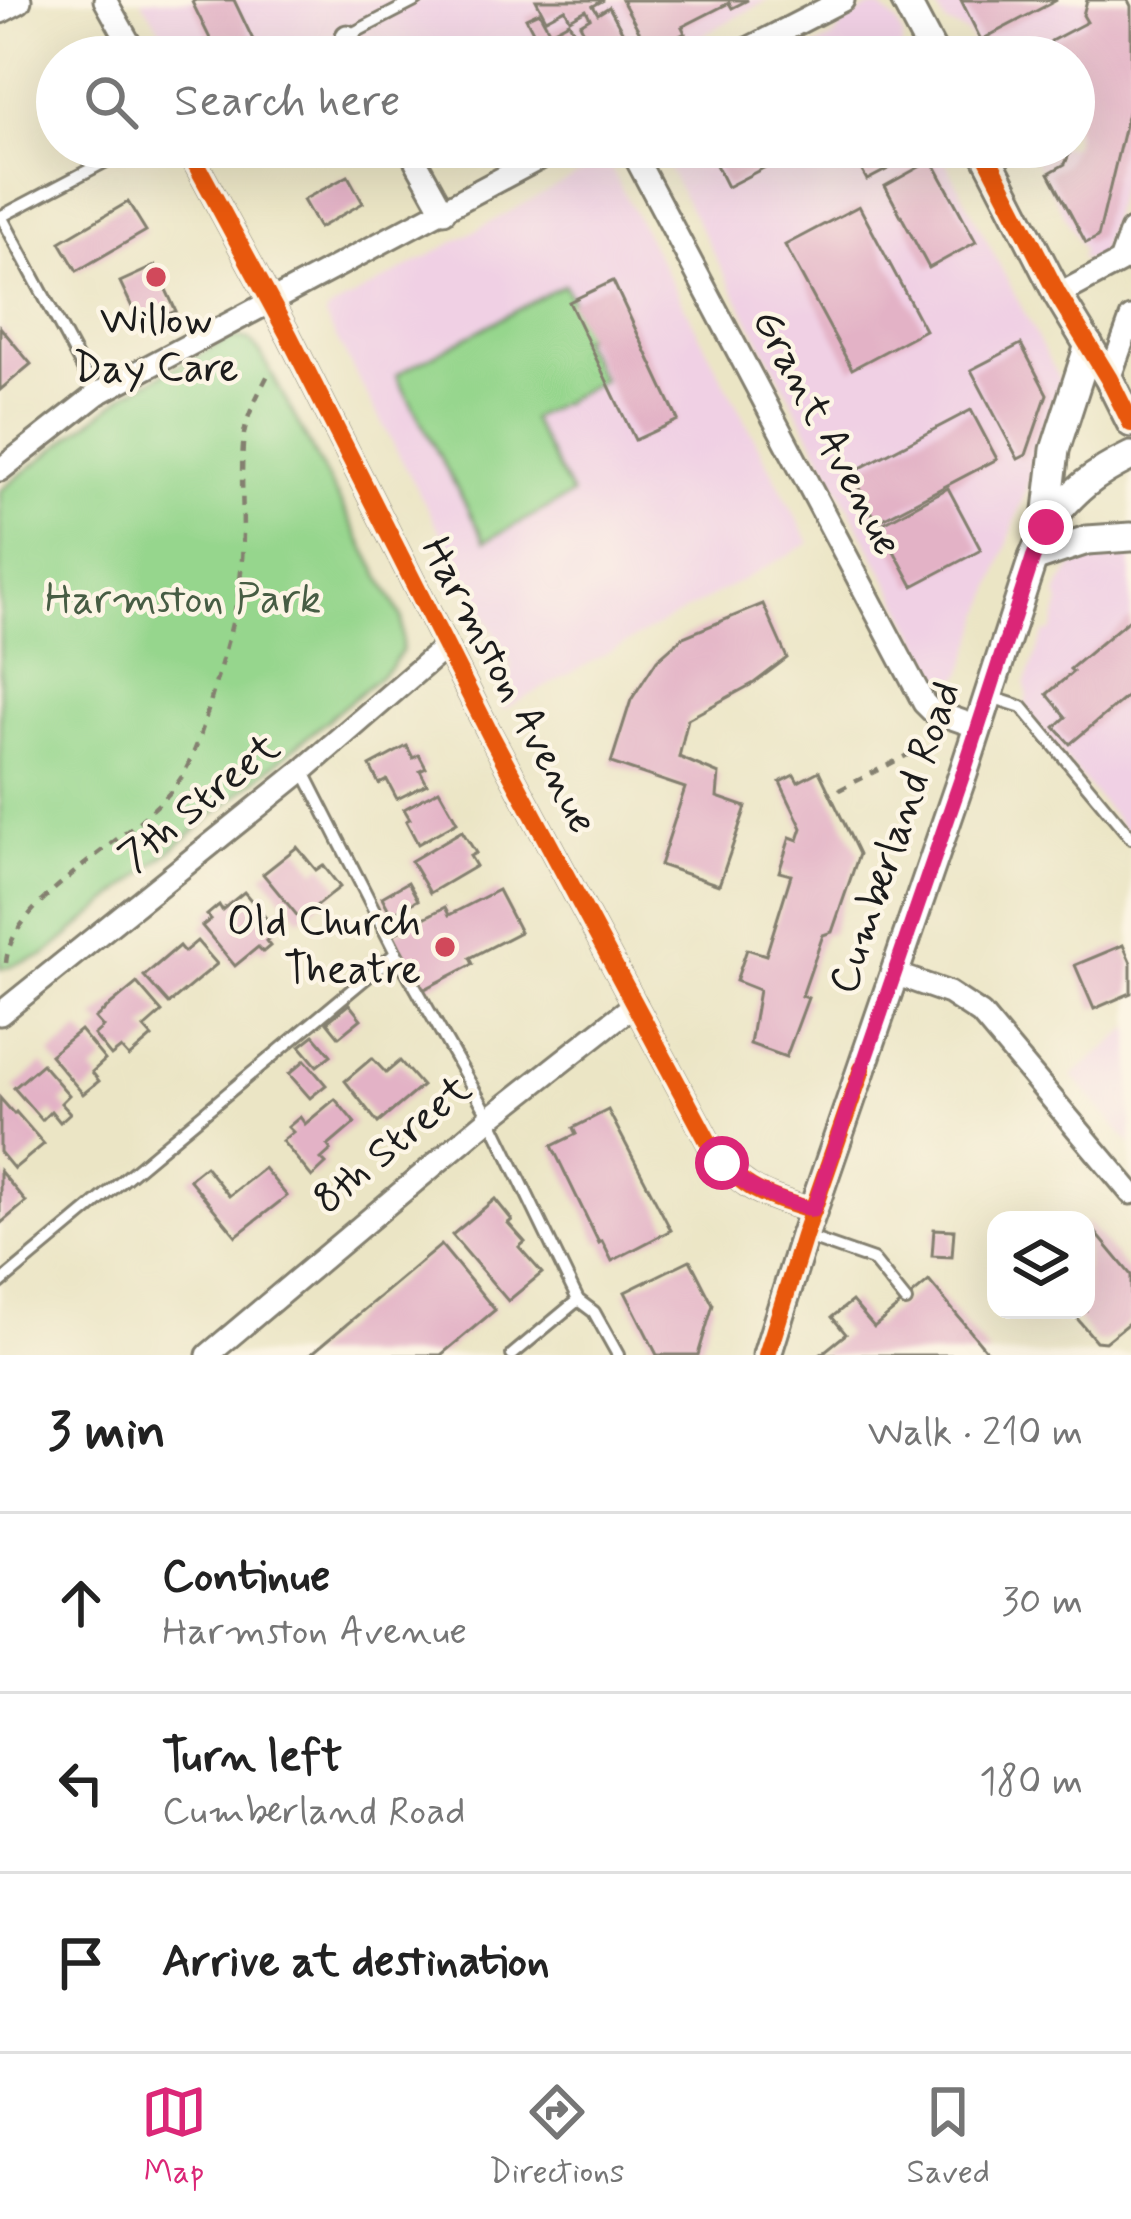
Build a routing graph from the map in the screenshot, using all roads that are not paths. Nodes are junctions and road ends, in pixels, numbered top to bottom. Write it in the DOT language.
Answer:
graph roads {
  1 [pos="17,0"];
  2 [pos="105,0"];
  3 [pos="417,0"];
  4 [pos="843,0"];
  5 [pos="905,0"];
  6 [pos="0,9"];
  7 [pos="125,36"];
  8 [pos="347,36"];
  9 [pos="773,36"];
  10 [pos="924,36"];
  11 [pos="93,168"];
  12 [pos="198,168"];
  13 [pos="420,168"];
  14 [pos="524,168"];
  15 [pos="641,168"];
  16 [pos="993,168"];
  17 [pos="444,212"];
  18 [pos="0,217"];
  19 [pos="1131,231"];
  20 [pos="1058,295"];
  21 [pos="271,302"];
  22 [pos="1131,318"];
  23 [pos="1089,345"];
  24 [pos="1109,379"];
  25 [pos="97,394"];
  26 [pos="1131,423"];
  27 [pos="1131,456"];
  28 [pos="0,470"];
  29 [pos="1046,527"];
  30 [pos="1131,537"];
  31 [pos="1033,558"];
  32 [pos="445,647"];
  33 [pos="988,696"];
  34 [pos="978,727"];
  35 [pos="303,770"];
  36 [pos="1131,838"];
  37 [pos="396,953"];
  38 [pos="895,974"];
  39 [pos="635,1004"];
  40 [pos="0,1014"];
  41 [pos="490,1118"];
  42 [pos="1131,1193"];
  43 [pos="808,1223"];
  44 [pos="0,1283"];
  45 [pos="578,1300"];
  46 [pos="906,1301"];
  47 [pos="208,1355"];
  48 [pos="512,1355"];
  49 [pos="618,1355"];
  50 [pos="767,1355"];
  1 -- 6 [label="street"];
  2 -- 7 [label="street"];
  3 -- 8 [label="lane"];
  4 -- 9 [label="street"];
  5 -- 10 [label="street"];
  11 -- 18 [label="lane"];
  12 -- 21 [label="street, Harmston Avenue"];
  13 -- 17 [label="street"];
  14 -- 17 [label="street"];
  15 -- 34 [label="street, Grant Avenue"];
  16 -- 20 [label="street"];
  17 -- 21 [label="street"];
  18 -- 25 [label="lane"];
  19 -- 20 [label="street"];
  20 -- 23 [label="street"];
  21 -- 25 [label="street"];
  21 -- 32 [label="street, Harmston Avenue"];
  22 -- 24 [label="street"];
  23 -- 24 [label="street"];
  23 -- 29 [label="street, Cumberland Road"];
  24 -- 26 [label="street"];
  25 -- 28 [label="street"];
  27 -- 29 [label="street"];
  29 -- 31 [label="street, Cumberland Road"];
  30 -- 31 [label="street"];
  31 -- 33 [label="street, Cumberland Road"];
  32 -- 35 [label="street, 7th Street"];
  32 -- 39 [label="street, Harmston Avenue"];
  33 -- 34 [label="street, Cumberland Road"];
  33 -- 36 [label="lane"];
  34 -- 38 [label="street, Cumberland Road"];
  35 -- 37 [label="lane"];
  35 -- 40 [label="street, 7th Street"];
  37 -- 41 [label="lane"];
  37 -- 44 [label="lane"];
  38 -- 42 [label="street"];
  38 -- 43 [label="street, Cumberland Road"];
  39 -- 41 [label="street, 8th Street"];
  39 -- 43 [label="street, Harmston Avenue"];
  41 -- 45 [label="lane"];
  41 -- 47 [label="street, 8th Street"];
  43 -- 46 [label="lane"];
  43 -- 50 [label="street, Cumberland Road"];
  45 -- 48 [label="lane"];
  45 -- 49 [label="lane"];
}
